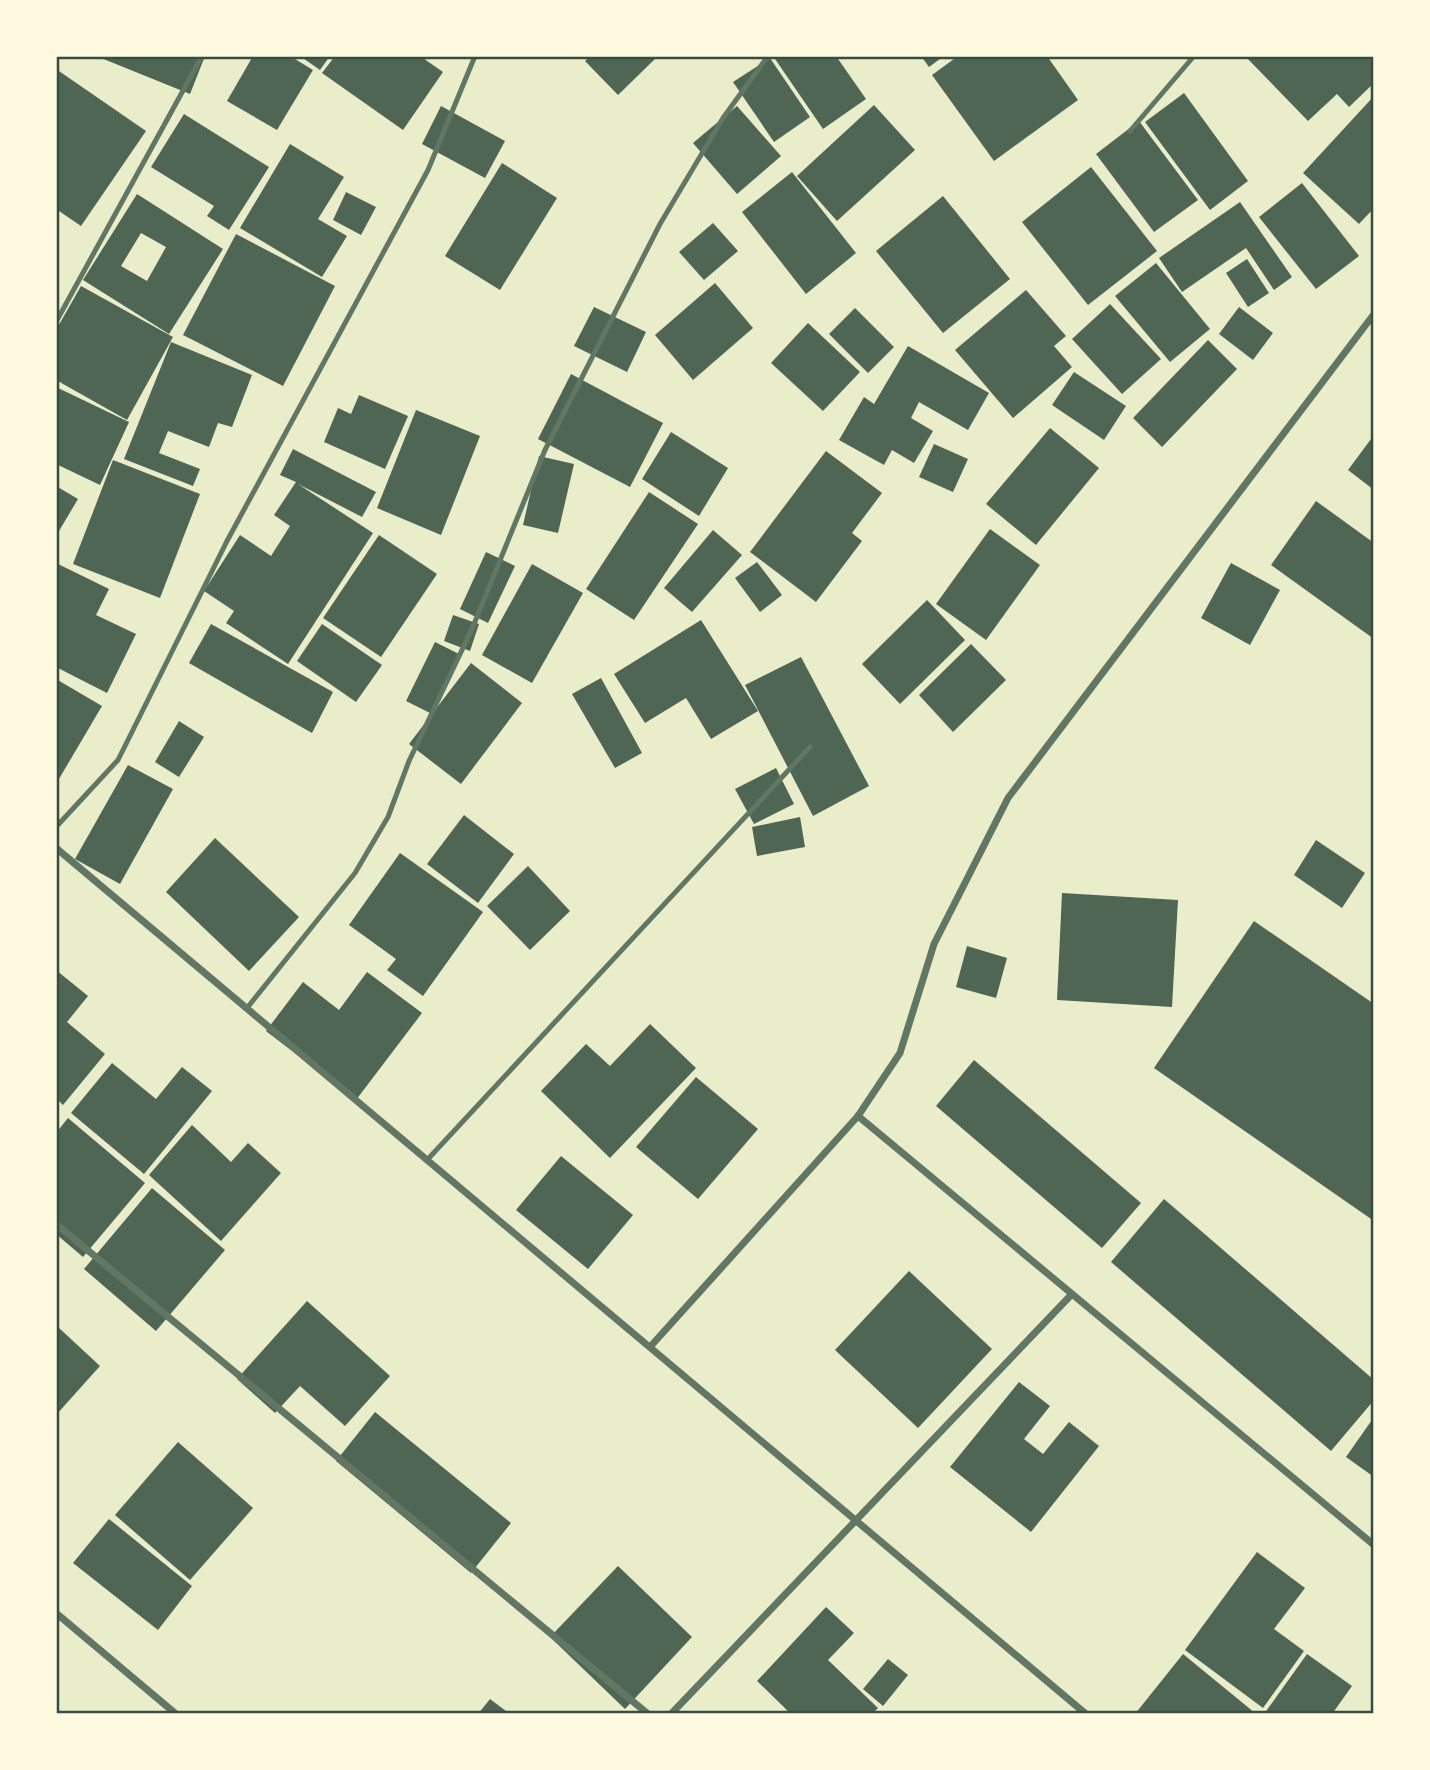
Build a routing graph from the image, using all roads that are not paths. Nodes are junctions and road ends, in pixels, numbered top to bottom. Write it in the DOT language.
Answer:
graph roads {
  1 [pos="202,56"];
  2 [pos="474,56"];
  3 [pos="768,56"];
  4 [pos="1194,56"];
  5 [pos="1130,131"];
  6 [pos="1374,314"];
  7 [pos="56,322"];
  8 [pos="810,747"];
  9 [pos="56,827"];
  10 [pos="56,848"];
  11 [pos="247,1008"];
  12 [pos="858,1116"];
  13 [pos="428,1159"];
  14 [pos="56,1224"];
  15 [pos="1072,1294"];
  16 [pos="650,1347"];
  17 [pos="856,1520"];
  18 [pos="1374,1545"];
  19 [pos="56,1613"];
  20 [pos="176,1714"];
  21 [pos="648,1714"];
  22 [pos="671,1714"];
  23 [pos="1086,1714"];
  1 -- 7 [label="lane"];
  2 -- 9 [label="lane"];
  3 -- 11 [label="lane"];
  4 -- 5 [label="lane"];
  6 -- 12 [label="street"];
  8 -- 13 [label="lane"];
  10 -- 11 [label="street"];
  11 -- 13 [label="street"];
  12 -- 15 [label="street"];
  12 -- 16 [label="street"];
  13 -- 16 [label="street"];
  14 -- 21 [label="street"];
  15 -- 17 [label="street"];
  15 -- 18 [label="street"];
  16 -- 17 [label="street"];
  17 -- 22 [label="street"];
  17 -- 23 [label="street"];
  19 -- 20 [label="street"];
}
